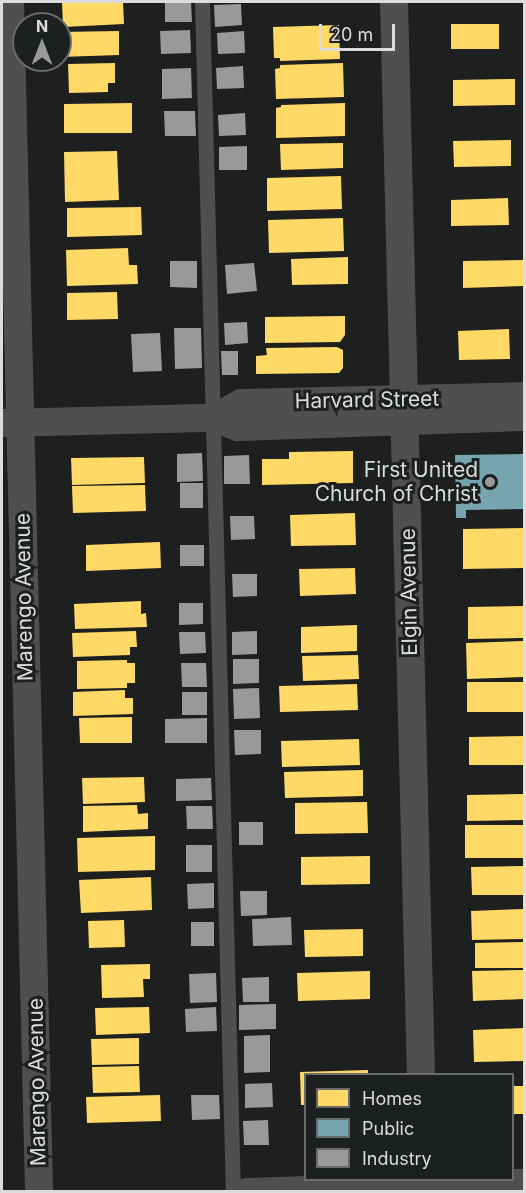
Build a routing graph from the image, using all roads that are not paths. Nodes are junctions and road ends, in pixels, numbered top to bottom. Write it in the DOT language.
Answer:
graph roads {
  1 [pos="10,2"];
  2 [pos="202,2"];
  3 [pos="394,2"];
  4 [pos="525,396"];
  5 [pos="405,410"];
  6 [pos="525,417"];
  7 [pos="214,418"];
  8 [pos="11,423"];
  9 [pos="421,1073"];
  10 [pos="525,1183"];
  11 [pos="424,1186"];
  12 [pos="39,1191"];
  13 [pos="232,1191"];
  14 [pos="247,1191"];
  1 -- 8 [label="street, Marengo Avenue"];
  2 -- 7 [label="lane"];
  3 -- 5 [label="street, Elgin Avenue"];
  4 -- 5 [label="street, Harvard Street"];
  5 -- 6 [label="street, Harvard Street"];
  5 -- 7 [label="street, Harvard Street"];
  5 -- 9 [label="street, Elgin Avenue"];
  7 -- 8 [label="street, Harvard Street"];
  7 -- 13 [label="lane"];
  8 -- 12 [label="street, Marengo Avenue"];
  10 -- 11 [label="street"];
  11 -- 14 [label="street"];
}
